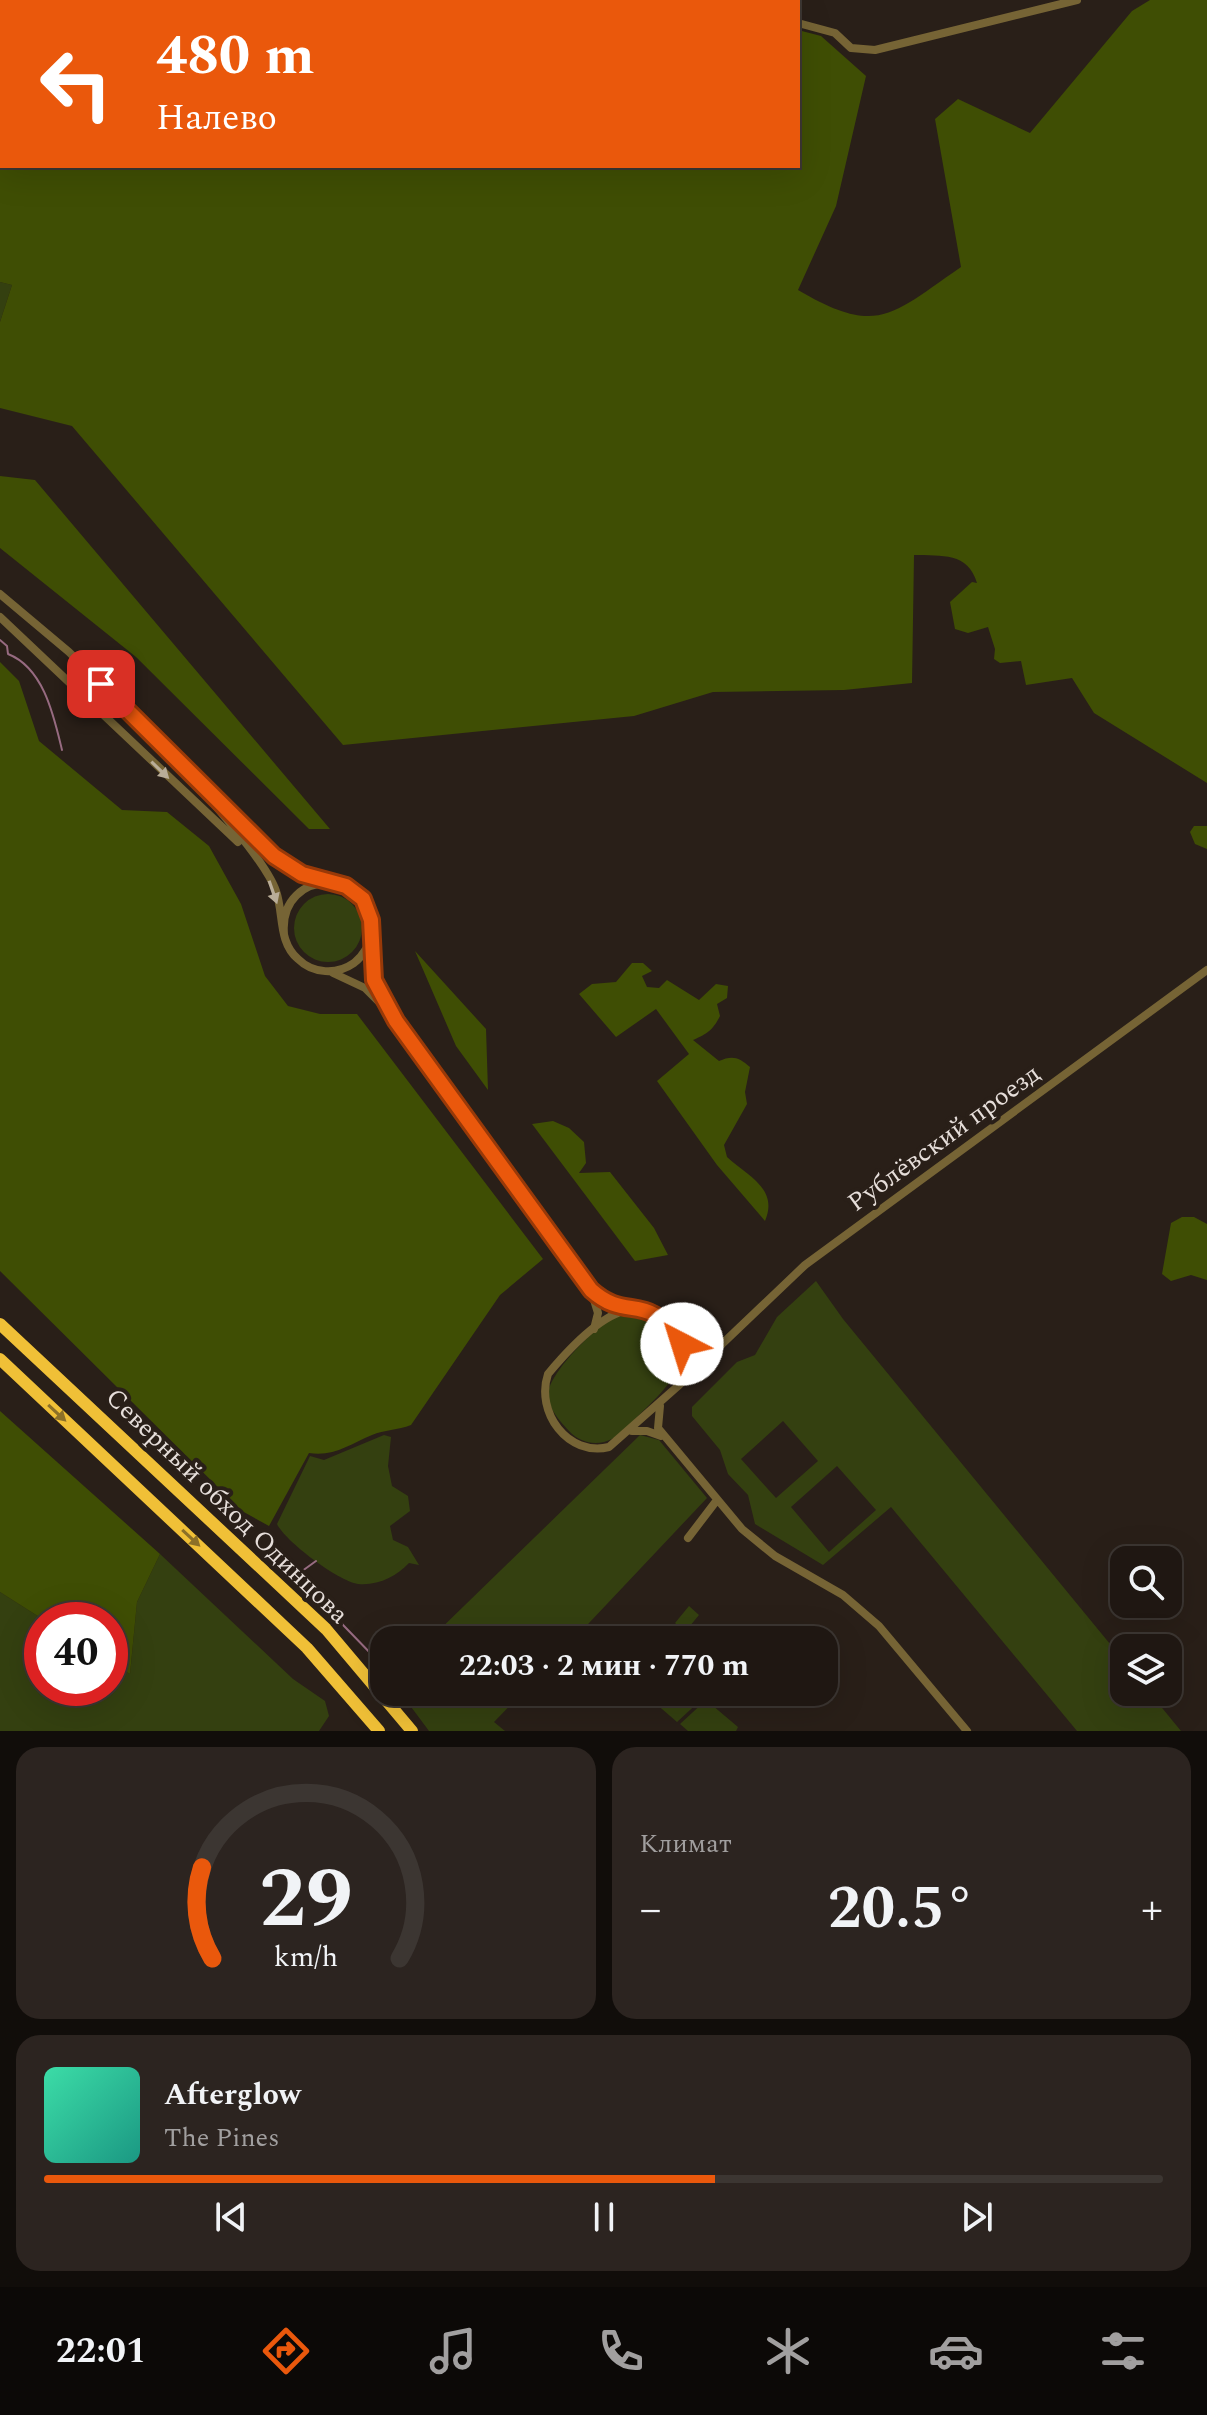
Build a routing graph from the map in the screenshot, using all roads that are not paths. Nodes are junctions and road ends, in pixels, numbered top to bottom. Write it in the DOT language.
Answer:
graph roads {
  1 [pos="1077,0"];
  2 [pos="800,24"];
  3 [pos="0,594"];
  4 [pos="0,617"];
  5 [pos="185,769"];
  6 [pos="252,854"];
  7 [pos="331,882"];
  8 [pos="372,927"];
  9 [pos="284,934"];
  10 [pos="317,970"];
  11 [pos="1207,970"];
  12 [pos="396,1021"];
  13 [pos="591,1290"];
  14 [pos="627,1308"];
  15 [pos="0,1324"];
  16 [pos="594,1329"];
  17 [pos="682,1344"];
  18 [pos="717,1352"];
  19 [pos="0,1359"];
  20 [pos="678,1386"];
  21 [pos="661,1402"];
  22 [pos="628,1432"];
  23 [pos="665,1438"];
  24 [pos="717,1500"];
  25 [pos="688,1538"];
  26 [pos="379,1731"];
  27 [pos="412,1731"];
  28 [pos="967,1731"];
  1 -- 2 [label="street"];
  3 -- 5 [label="street"];
  4 -- 6 [label="street, one-way"];
  5 -- 6 [label="street"];
  5 -- 7 [label="street"];
  6 -- 9 [label="street, one-way"];
  7 -- 8 [label="street"];
  7 -- 9 [label="street"];
  8 -- 10 [label="street"];
  8 -- 12 [label="street"];
  9 -- 10 [label="street"];
  10 -- 12 [label="street"];
  11 -- 18 [label="street, Рублёвский проезд"];
  12 -- 13 [label="street"];
  13 -- 14 [label="street"];
  13 -- 16 [label="street"];
  14 -- 16 [label="street"];
  14 -- 17 [label="street"];
  15 -- 27 [label="highway, Северный обход Одинцова"];
  16 -- 22 [label="street"];
  17 -- 18 [label="street"];
  17 -- 20 [label="street"];
  18 -- 20 [label="street, Рублёвский проезд"];
  19 -- 26 [label="highway, Северный обход Одинцова, one-way"];
  20 -- 21 [label="street"];
  21 -- 22 [label="street"];
  21 -- 23 [label="street"];
  22 -- 23 [label="street"];
  23 -- 24 [label="street"];
  24 -- 25 [label="street"];
  24 -- 28 [label="street"];
}
